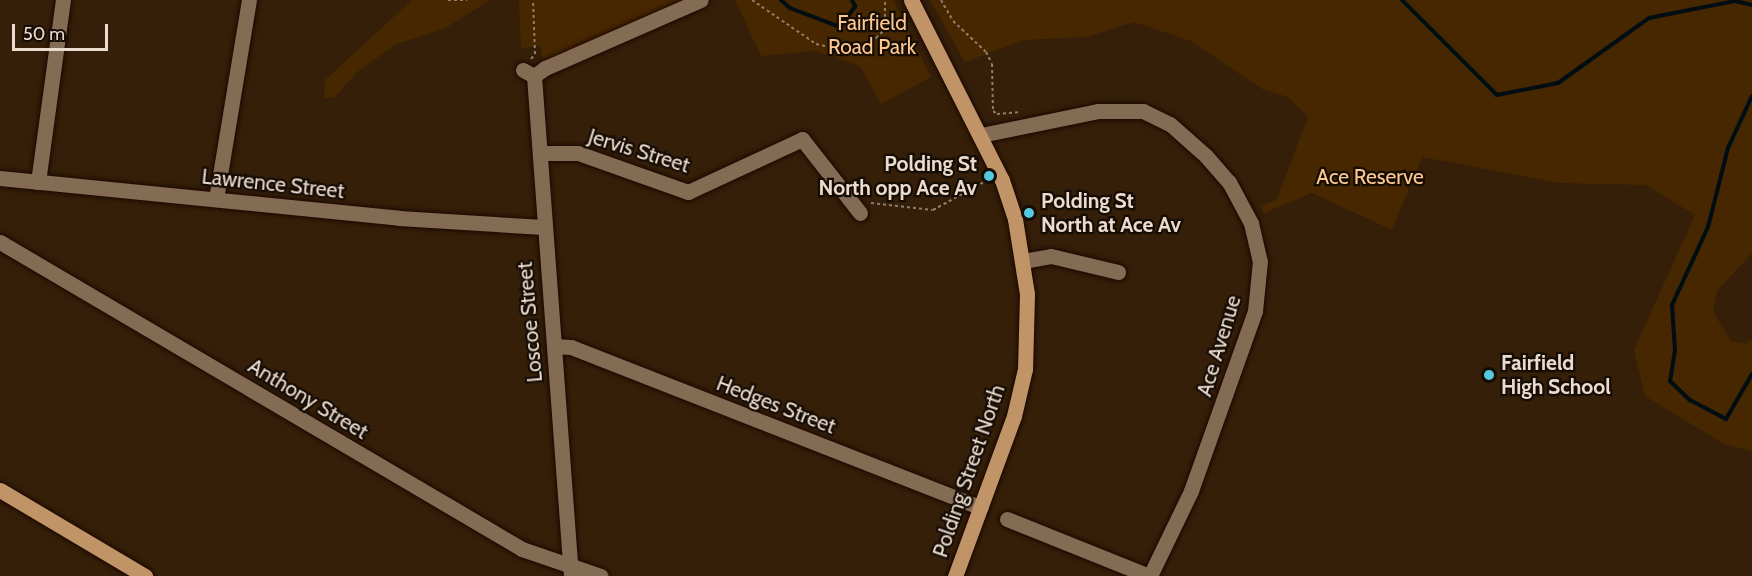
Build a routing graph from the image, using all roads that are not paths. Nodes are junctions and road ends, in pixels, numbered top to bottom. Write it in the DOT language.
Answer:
graph roads {
  1 [pos="63,0"];
  2 [pos="249,0"];
  3 [pos="701,0"];
  4 [pos="911,0"];
  5 [pos="981,135"];
  6 [pos="540,153"];
  7 [pos="0,178"];
  8 [pos="39,182"];
  9 [pos="216,199"];
  10 [pos="855,207"];
  11 [pos="543,227"];
  12 [pos="0,242"];
  13 [pos="1023,261"];
  14 [pos="1118,272"];
  15 [pos="554,346"];
  16 [pos="0,490"];
  17 [pos="981,508"];
  18 [pos="1007,519"];
  19 [pos="570,572"];
  20 [pos="145,576"];
  21 [pos="601,576"];
  22 [pos="955,576"];
  23 [pos="1149,576"];
  1 -- 8 [label="street"];
  2 -- 9 [label="street"];
  3 -- 6 [label="street, Loscoe Street"];
  4 -- 5 [label="main road, Polding Street North"];
  5 -- 13 [label="main road, Polding Street North"];
  5 -- 23 [label="street, Ace Avenue"];
  6 -- 10 [label="street, Jervis Street"];
  6 -- 11 [label="street, Loscoe Street"];
  7 -- 8 [label="street, Lawrence Street"];
  8 -- 9 [label="street, Lawrence Street"];
  9 -- 11 [label="street, Lawrence Street"];
  11 -- 15 [label="street, Loscoe Street"];
  12 -- 19 [label="street, Anthony Street"];
  13 -- 14 [label="street"];
  13 -- 17 [label="main road, Polding Street North"];
  15 -- 17 [label="street, Hedges Street"];
  15 -- 19 [label="street, Loscoe Street"];
  16 -- 20 [label="main road"];
  17 -- 22 [label="main road, Polding Street North"];
  18 -- 23 [label="street"];
  19 -- 21 [label="street, Anthony Street"];
}
